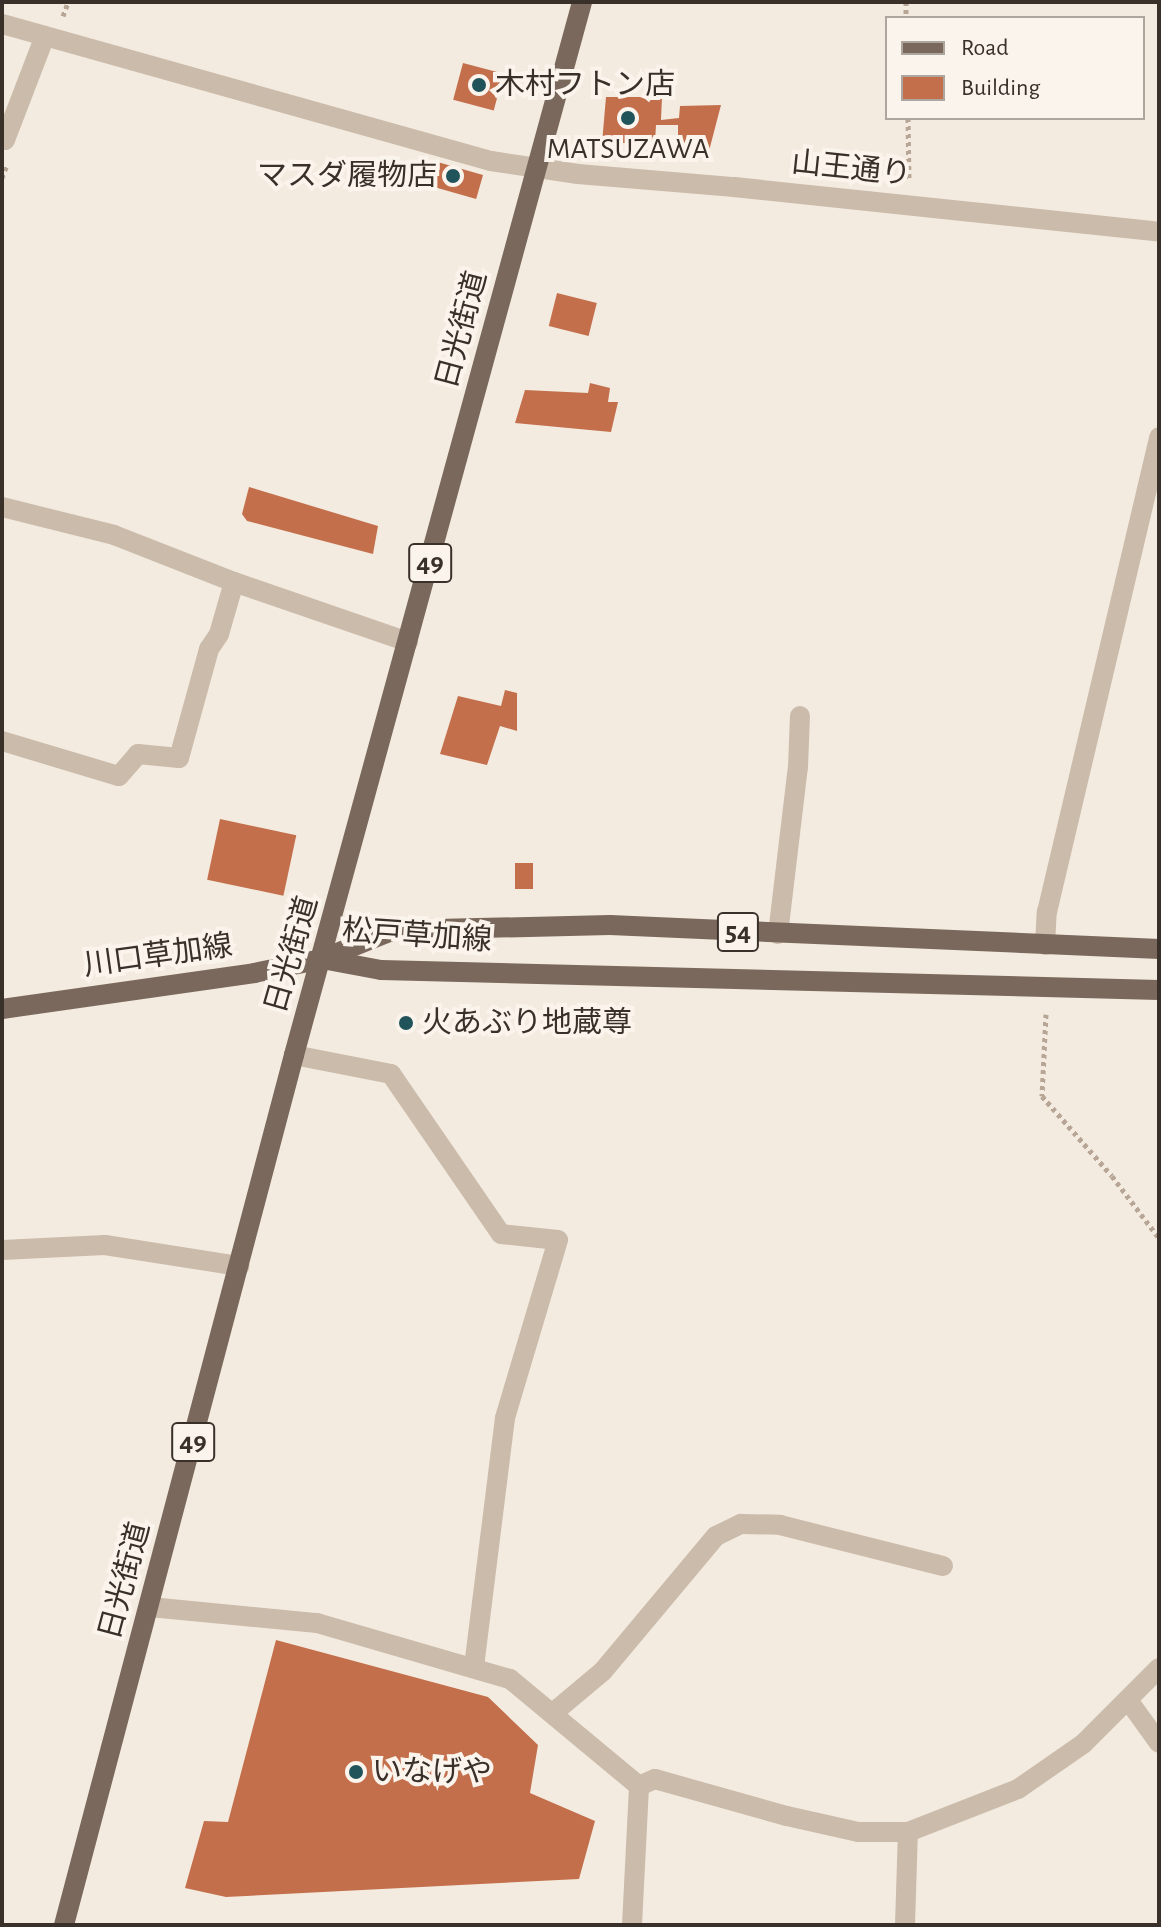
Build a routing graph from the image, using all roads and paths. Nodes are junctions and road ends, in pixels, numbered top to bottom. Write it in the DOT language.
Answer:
graph roads {
  1 [pos="582,2"];
  2 [pos="2,24"];
  3 [pos="45,36"];
  4 [pos="908,120"];
  5 [pos="4,139"];
  6 [pos="537,168"];
  7 [pos="909,205"];
  8 [pos="1159,232"];
  9 [pos="1159,437"];
  10 [pos="2,507"];
  11 [pos="234,582"];
  12 [pos="408,642"];
  13 [pos="800,716"];
  14 [pos="2,741"];
  15 [pos="778,934"];
  16 [pos="1045,945"];
  17 [pos="1159,949"];
  18 [pos="322,959"];
  19 [pos="1159,990"];
  20 [pos="2,1009"];
  21 [pos="1046,1014"];
  22 [pos="294,1055"];
  23 [pos="1159,1238"];
  24 [pos="2,1250"];
  25 [pos="239,1266"];
  26 [pos="943,1566"];
  27 [pos="150,1607"];
  28 [pos="474,1668"];
  29 [pos="1159,1668"];
  30 [pos="1128,1700"];
  31 [pos="553,1713"];
  32 [pos="1159,1743"];
  33 [pos="639,1786"];
  34 [pos="908,1832"];
  35 [pos="64,1925"];
  36 [pos="632,1925"];
  37 [pos="905,1925"];
  1 -- 6 [label="main road, 日光街道 / 49"];
  2 -- 3 [label="street, 山王通り"];
  3 -- 5 [label="street"];
  3 -- 6 [label="street, 山王通り"];
  4 -- 7 [label="path"];
  6 -- 7 [label="street, 山王通り"];
  6 -- 12 [label="main road, 日光街道 / 49"];
  7 -- 8 [label="street, 山王通り"];
  9 -- 16 [label="street"];
  10 -- 11 [label="street"];
  11 -- 12 [label="street"];
  11 -- 14 [label="street"];
  12 -- 18 [label="main road, 日光街道 / 49"];
  13 -- 15 [label="street"];
  15 -- 16 [label="main road, 松戸草加線 / 54"];
  15 -- 18 [label="main road, 松戸草加線 / 54"];
  16 -- 17 [label="main road, 松戸草加線 / 54"];
  18 -- 19 [label="main road, 松戸草加線 / 54"];
  18 -- 20 [label="main road, 川口草加線"];
  18 -- 22 [label="main road, 日光街道 / 49"];
  21 -- 23 [label="path"];
  22 -- 25 [label="main road, 日光街道 / 49"];
  22 -- 28 [label="street"];
  24 -- 25 [label="street"];
  25 -- 27 [label="main road, 日光街道 / 49"];
  26 -- 31 [label="street"];
  27 -- 28 [label="street"];
  27 -- 35 [label="main road, 日光街道 / 49"];
  28 -- 31 [label="street"];
  29 -- 30 [label="street"];
  30 -- 32 [label="street"];
  30 -- 34 [label="street"];
  31 -- 33 [label="street"];
  33 -- 34 [label="street"];
  33 -- 36 [label="street"];
  34 -- 37 [label="street"];
}
